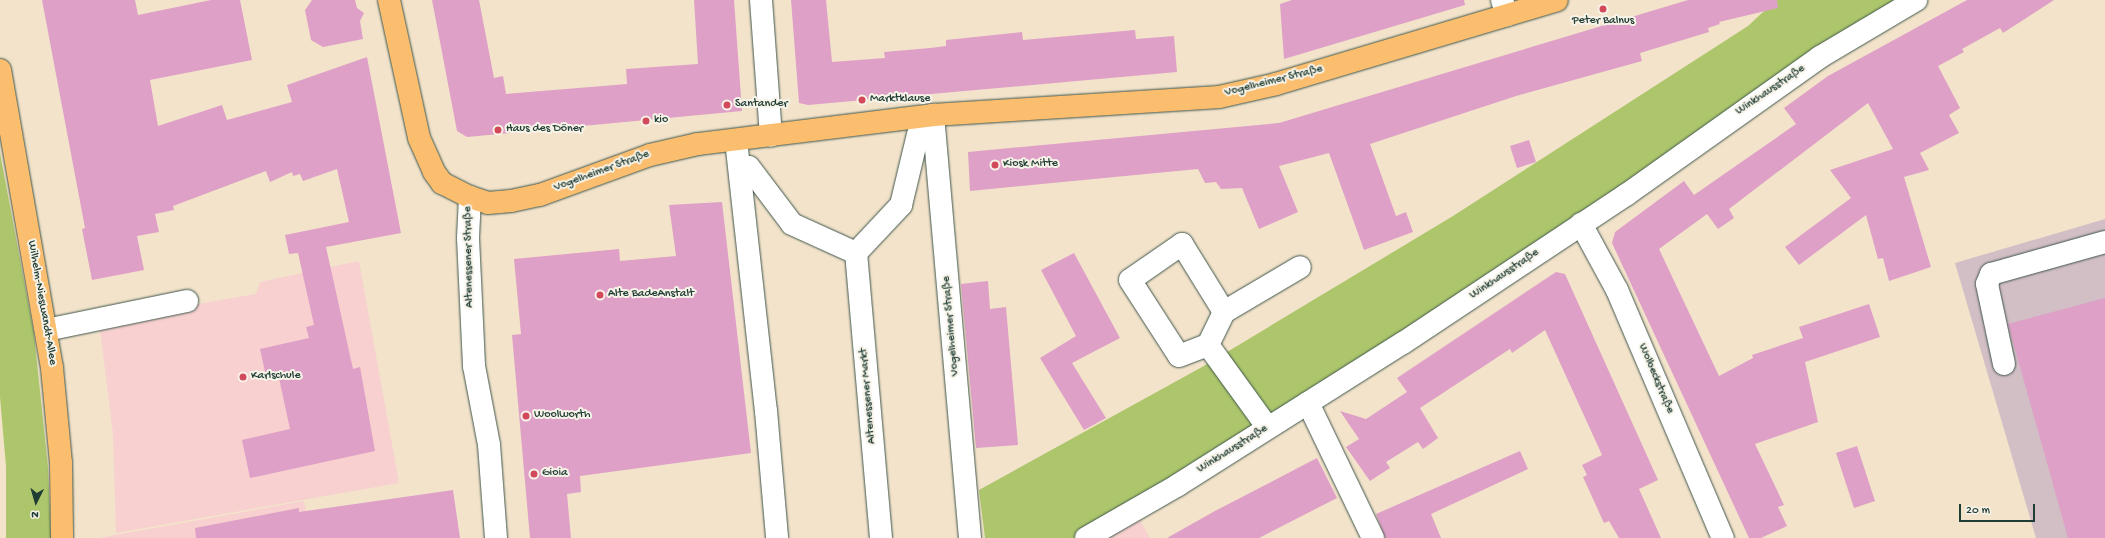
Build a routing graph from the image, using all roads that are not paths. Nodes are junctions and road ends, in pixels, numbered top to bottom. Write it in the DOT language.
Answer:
graph roads {
  1 [pos="389,0"];
  2 [pos="761,0"];
  3 [pos="1557,0"];
  4 [pos="1916,0"];
  5 [pos="1505,7"];
  6 [pos="0,70"];
  7 [pos="933,115"];
  8 [pos="918,134"];
  9 [pos="770,136"];
  10 [pos="736,140"];
  11 [pos="749,167"];
  12 [pos="470,197"];
  13 [pos="1581,224"];
  14 [pos="2105,242"];
  15 [pos="856,253"];
  16 [pos="1300,267"];
  17 [pos="187,301"];
  18 [pos="1224,312"];
  19 [pos="46,330"];
  20 [pos="1208,345"];
  21 [pos="2004,364"];
  22 [pos="1308,403"];
  23 [pos="1268,428"];
  24 [pos="1095,536"];
  25 [pos="62,538"];
  26 [pos="496,538"];
  27 [pos="777,538"];
  28 [pos="881,538"];
  29 [pos="970,538"];
  30 [pos="1373,538"];
  31 [pos="1723,538"];
  1 -- 12 [label="main road, Altenessener Straße"];
  2 -- 9 [label="street"];
  3 -- 5 [label="main road, Vogelheimer Straße"];
  4 -- 13 [label="street, Winkhausstraße"];
  5 -- 7 [label="main road, Vogelheimer Straße"];
  6 -- 19 [label="main road, Wilhelm-Nieswandt-Allee"];
  7 -- 9 [label="main road, Vogelheimer Straße"];
  7 -- 29 [label="street, Vogelheimer Straße"];
  8 -- 15 [label="street"];
  9 -- 10 [label="main road, Vogelheimer Straße"];
  10 -- 12 [label="main road, Vogelheimer Straße"];
  10 -- 27 [label="street"];
  11 -- 15 [label="street"];
  12 -- 26 [label="street, Altenessener Straße"];
  13 -- 22 [label="street, Winkhausstraße"];
  13 -- 31 [label="street, Wolbeckstraße"];
  14 -- 21 [label="street"];
  15 -- 28 [label="street, Altenessener Markt"];
  16 -- 18 [label="street"];
  17 -- 19 [label="street"];
  18 -- 20 [label="street"];
  18 -- 20 [label="street"];
  19 -- 25 [label="main road, Wilhelm-Nieswandt-Allee"];
  20 -- 23 [label="street"];
  22 -- 23 [label="street, Winkhausstraße"];
  22 -- 30 [label="street"];
  23 -- 24 [label="street, Winkhausstraße"];
}
